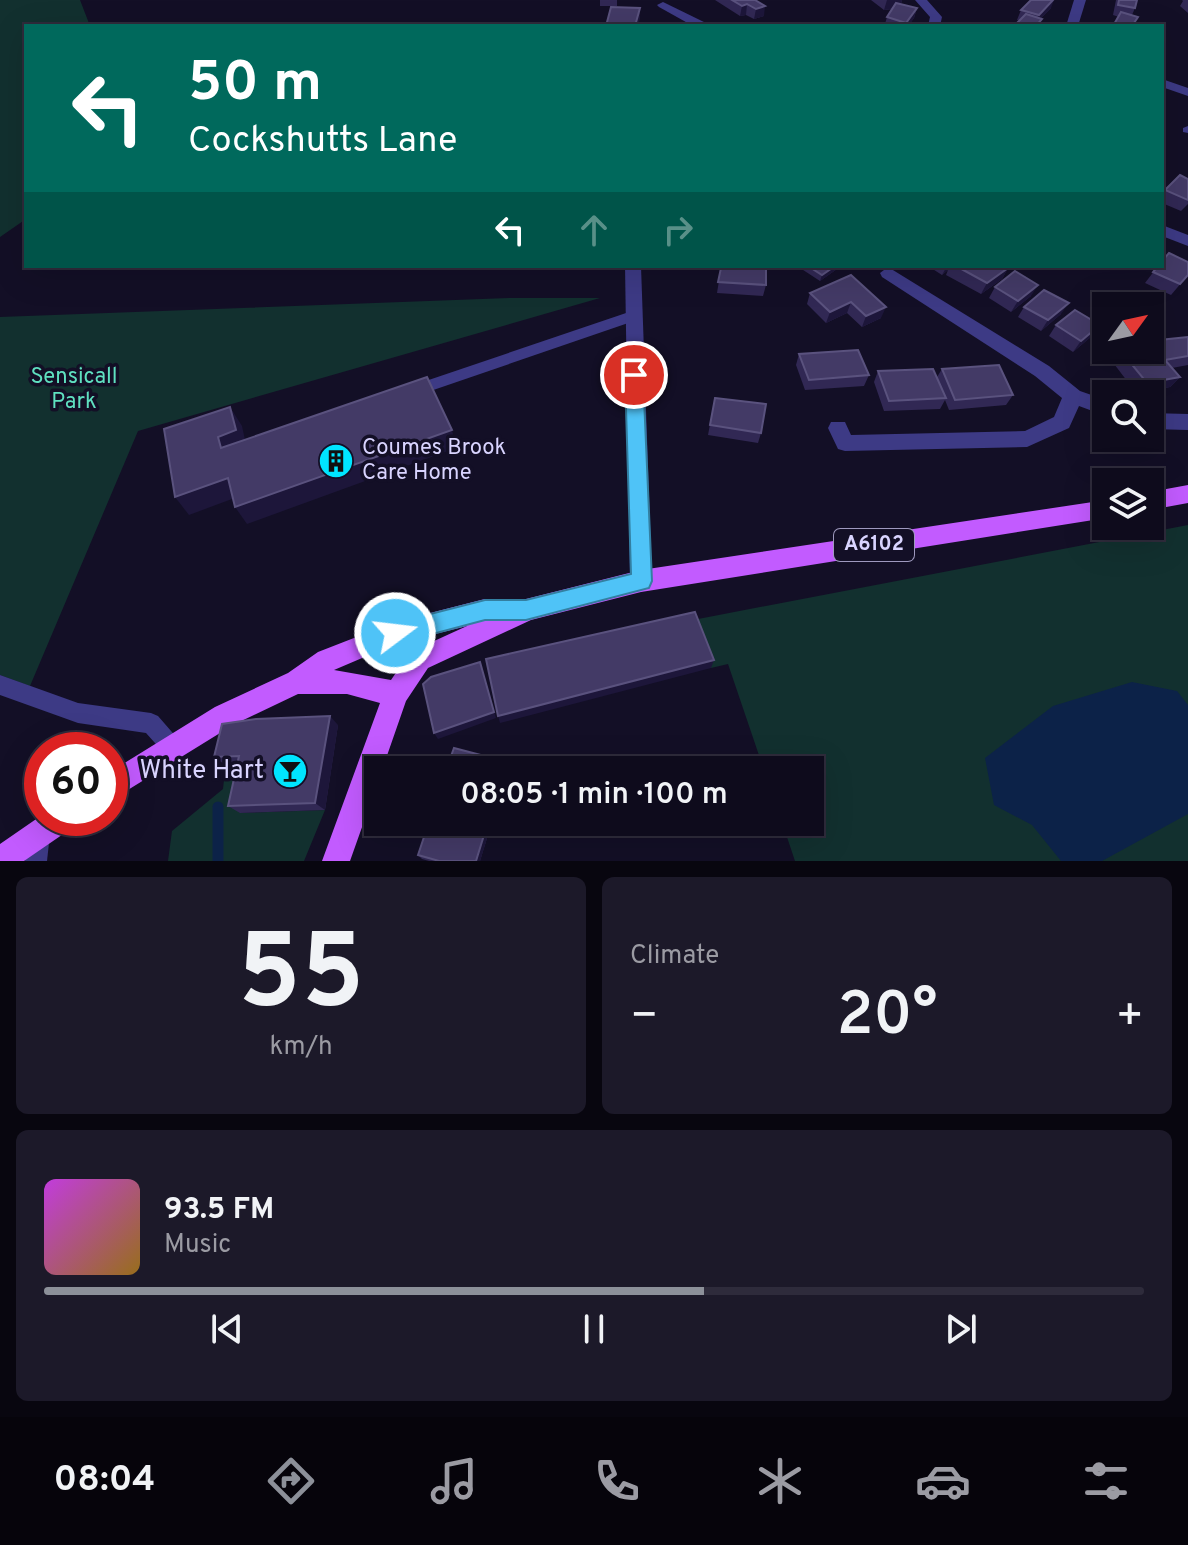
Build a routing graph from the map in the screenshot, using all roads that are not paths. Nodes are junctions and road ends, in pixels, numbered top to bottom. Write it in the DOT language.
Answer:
graph roads {
  1 [pos="921,0"];
  2 [pos="1080,0"];
  3 [pos="662,7"];
  4 [pos="698,24"];
  5 [pos="934,24"];
  6 [pos="1073,24"];
  7 [pos="1164,83"];
  8 [pos="1185,87"];
  9 [pos="1164,231"];
  10 [pos="1188,241"];
  11 [pos="633,268"];
  12 [pos="888,273"];
  13 [pos="632,316"];
  14 [pos="1073,396"];
  15 [pos="395,397"];
  16 [pos="1092,403"];
  17 [pos="1164,421"];
  18 [pos="1188,422"];
  19 [pos="838,428"];
  20 [pos="1188,494"];
  21 [pos="1164,498"];
  22 [pos="1092,511"];
  23 [pos="641,581"];
  24 [pos="526,610"];
  25 [pos="297,682"];
  26 [pos="0,685"];
  27 [pos="396,694"];
  28 [pos="171,746"];
  29 [pos="128,775"];
  30 [pos="37,847"];
  31 [pos="0,861"];
  32 [pos="336,861"];
  1 -- 5 [label="street"];
  2 -- 6 [label="street"];
  3 -- 4 [label="street"];
  7 -- 8 [label="street"];
  9 -- 10 [label="street"];
  11 -- 13 [label="street"];
  12 -- 14 [label="street"];
  13 -- 15 [label="lane"];
  13 -- 23 [label="street"];
  14 -- 16 [label="street"];
  14 -- 19 [label="street"];
  17 -- 18 [label="street"];
  20 -- 21 [label="main road"];
  22 -- 23 [label="main road, A6102"];
  23 -- 24 [label="main road, A6102"];
  24 -- 25 [label="main road, A6102"];
  24 -- 27 [label="main road, A6102"];
  25 -- 27 [label="main road, A6102"];
  25 -- 28 [label="main road, A6102"];
  26 -- 28 [label="lane"];
  27 -- 32 [label="main road, A6102"];
  28 -- 29 [label="main road, A6102"];
  30 -- 31 [label="main road"];
}
